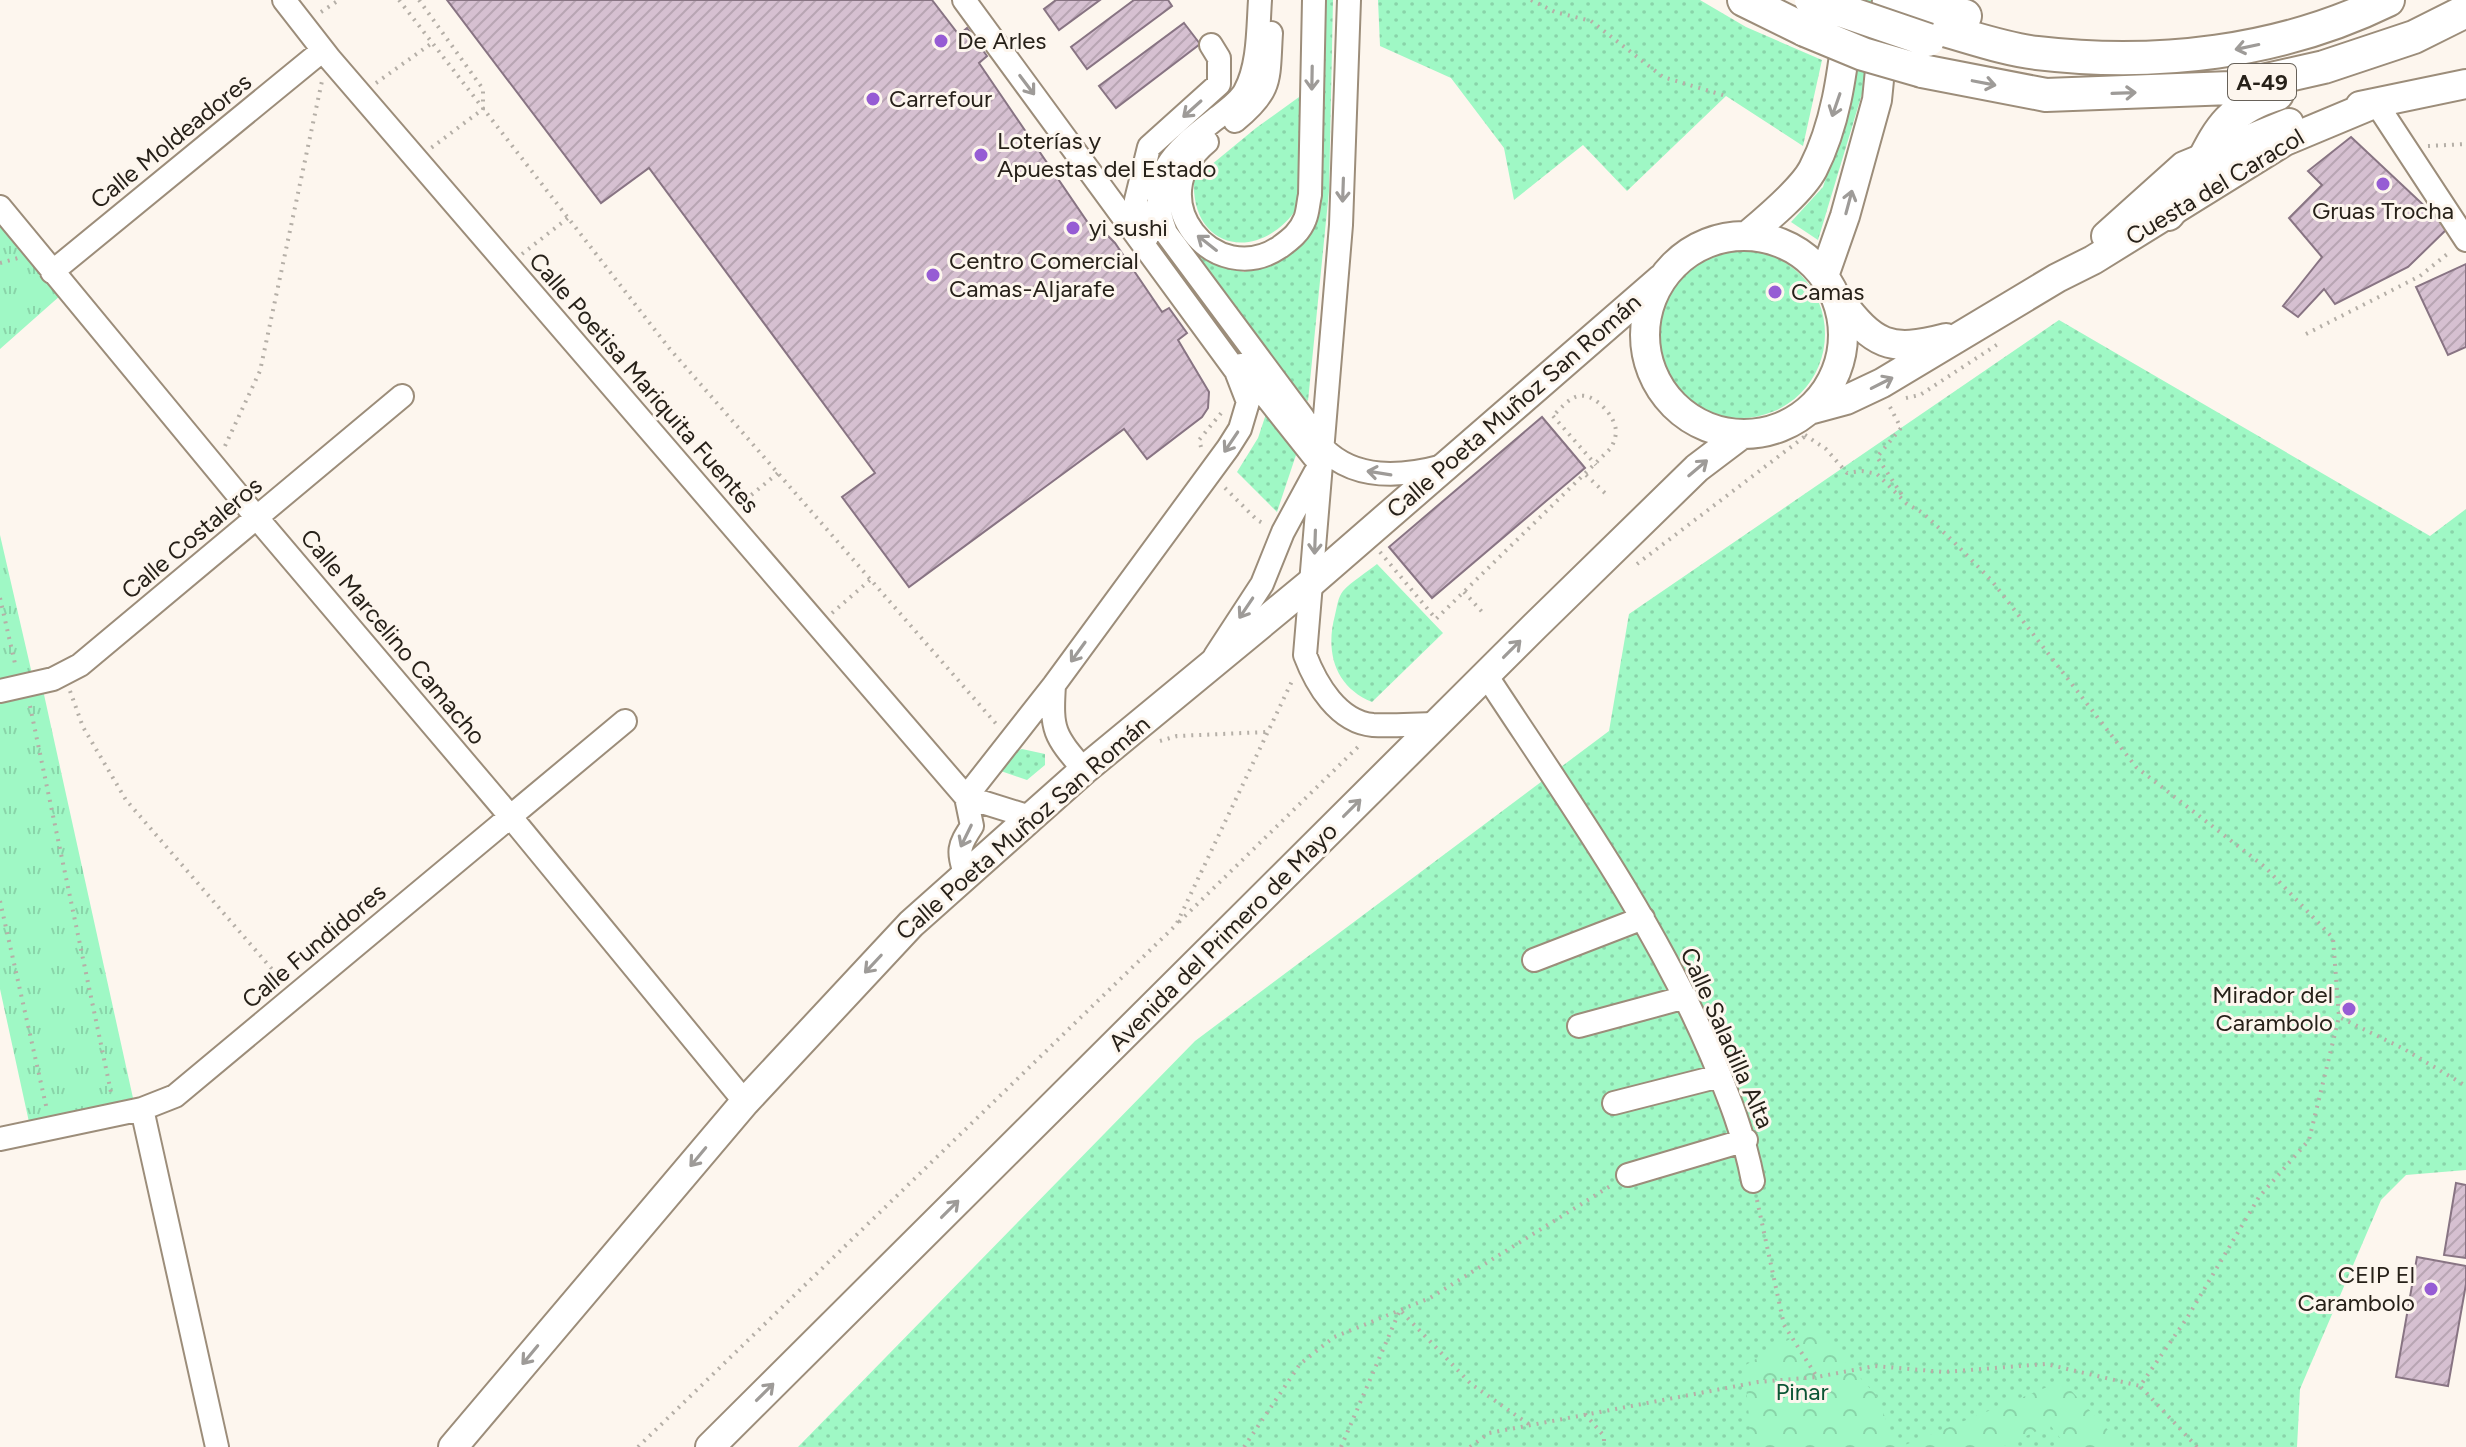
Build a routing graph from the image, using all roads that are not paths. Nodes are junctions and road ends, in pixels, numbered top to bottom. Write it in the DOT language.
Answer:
graph roads {
  1 [pos="284,0"];
  2 [pos="964,0"];
  3 [pos="1260,0"];
  4 [pos="1273,0"];
  5 [pos="1314,0"];
  6 [pos="1349,0"];
  7 [pos="1744,0"];
  8 [pos="1850,0"];
  9 [pos="1887,0"];
  10 [pos="2388,0"];
  11 [pos="2466,11"];
  12 [pos="1808,15"];
  13 [pos="1924,29"];
  14 [pos="2414,37"];
  15 [pos="1211,45"];
  16 [pos="327,55"];
  17 [pos="2147,59"];
  18 [pos="2466,84"];
  19 [pos="2376,103"];
  20 [pos="2203,158"];
  21 [pos="0,207"];
  22 [pos="2168,214"];
  23 [pos="1748,235"];
  24 [pos="2466,240"];
  25 [pos="52,272"];
  26 [pos="2057,278"];
  27 [pos="1661,279"];
  28 [pos="1829,285"];
  29 [pos="1966,333"];
  30 [pos="402,396"];
  31 [pos="1814,420"];
  32 [pos="1742,434"];
  33 [pos="1320,455"];
  34 [pos="1444,466"];
  35 [pos="257,518"];
  36 [pos="1312,582"];
  37 [pos="1204,672"];
  38 [pos="1486,675"];
  39 [pos="1054,685"];
  40 [pos="15,687"];
  41 [pos="625,721"];
  42 [pos="1437,724"];
  43 [pos="1084,770"];
  44 [pos="966,797"];
  45 [pos="510,816"];
  46 [pos="1030,817"];
  47 [pos="965,874"];
  48 [pos="1643,918"];
  49 [pos="1534,960"];
  50 [pos="1686,997"];
  51 [pos="1579,1026"];
  52 [pos="1720,1076"];
  53 [pos="745,1102"];
  54 [pos="1614,1103"];
  55 [pos="142,1109"];
  56 [pos="0,1139"];
  57 [pos="1746,1140"];
  58 [pos="1628,1175"];
  59 [pos="1753,1181"];
  60 [pos="217,1447"];
  61 [pos="453,1447"];
  62 [pos="710,1447"];
  1 -- 16 [label="street, Calle Poetisa Mariquita Fuentes"];
  2 -- 39 [label="street, one-way"];
  3 -- 33 [label="street"];
  5 -- 4 [label="street, one-way"];
  6 -- 33 [label="street, one-way"];
  7 -- 12 [label="highway, A-49"];
  8 -- 13 [label="highway, A-49"];
  8 -- 23 [label="main road, one-way"];
  28 -- 9 [label="main road, one-way"];
  10 -- 17 [label="highway, A-49, one-way"];
  11 -- 14 [label="highway, A-49"];
  12 -- 13 [label="highway, A-49, bridge"];
  13 -- 14 [label="highway, A-49, one-way"];
  13 -- 17 [label="highway"];
  13 -- 17 [label="highway, A-49"];
  14 -- 20 [label="highway"];
  15 -- 33 [label="street, one-way"];
  16 -- 25 [label="street, Calle Moldeadores"];
  16 -- 44 [label="street, Calle Poetisa Mariquita Fuentes"];
  18 -- 19 [label="main road, Cuesta del Caracol"];
  19 -- 20 [label="main road, Cuesta del Caracol"];
  19 -- 22 [label="main road, Cuesta del Caracol"];
  19 -- 24 [label="street"];
  20 -- 22 [label="highway"];
  20 -- 26 [label="main road, Cuesta del Caracol"];
  21 -- 25 [label="street, Calle Marcelino Camacho"];
  22 -- 26 [label="main road, Cuesta del Caracol"];
  23 -- 27 [label="main road"];
  23 -- 28 [label="main road"];
  25 -- 35 [label="street, Calle Marcelino Camacho"];
  26 -- 29 [label="main road, Cuesta del Caracol"];
  27 -- 32 [label="main road"];
  27 -- 34 [label="main road, Calle Poeta Muñoz San Román"];
  28 -- 29 [label="main road, Cuesta del Caracol"];
  28 -- 31 [label="main road"];
  31 -- 29 [label="main road, Cuesta del Caracol, one-way"];
  30 -- 35 [label="street, Calle Costaleros"];
  31 -- 32 [label="main road"];
  38 -- 32 [label="main road, Avenida del Primero de Mayo, one-way"];
  34 -- 33 [label="street, one-way"];
  33 -- 36 [label="street, one-way"];
  33 -- 37 [label="street, one-way"];
  34 -- 36 [label="main road, Calle Poeta Muñoz San Román"];
  35 -- 40 [label="street, Calle Costaleros"];
  35 -- 45 [label="street, Calle Marcelino Camacho"];
  36 -- 37 [label="main road, Calle Poeta Muñoz San Román"];
  36 -- 42 [label="street"];
  37 -- 43 [label="main road, Calle Poeta Muñoz San Román"];
  38 -- 42 [label="main road, Avenida del Primero de Mayo"];
  38 -- 48 [label="street, Calle Saladilla Alta"];
  39 -- 43 [label="street"];
  39 -- 44 [label="street"];
  41 -- 45 [label="street, Calle Fundidores"];
  62 -- 42 [label="main road, Avenida del Primero de Mayo, one-way"];
  43 -- 46 [label="main road, Calle Poeta Muñoz San Román"];
  44 -- 46 [label="street"];
  44 -- 47 [label="street, one-way"];
  45 -- 53 [label="street, Calle Marcelino Camacho"];
  45 -- 55 [label="street, Calle Fundidores"];
  46 -- 47 [label="main road, Calle Poeta Muñoz San Román"];
  47 -- 53 [label="main road, Calle Poeta Muñoz San Román, one-way"];
  48 -- 49 [label="street"];
  48 -- 50 [label="street, Calle Saladilla Alta"];
  50 -- 51 [label="street"];
  50 -- 52 [label="street, Calle Saladilla Alta"];
  52 -- 54 [label="street"];
  52 -- 57 [label="street, Calle Saladilla Alta"];
  53 -- 61 [label="main road, Calle Poeta Muñoz San Román, one-way"];
  55 -- 56 [label="street, Calle Fundidores"];
  55 -- 60 [label="street"];
  57 -- 58 [label="street"];
  57 -- 59 [label="street, Calle Saladilla Alta"];
}
